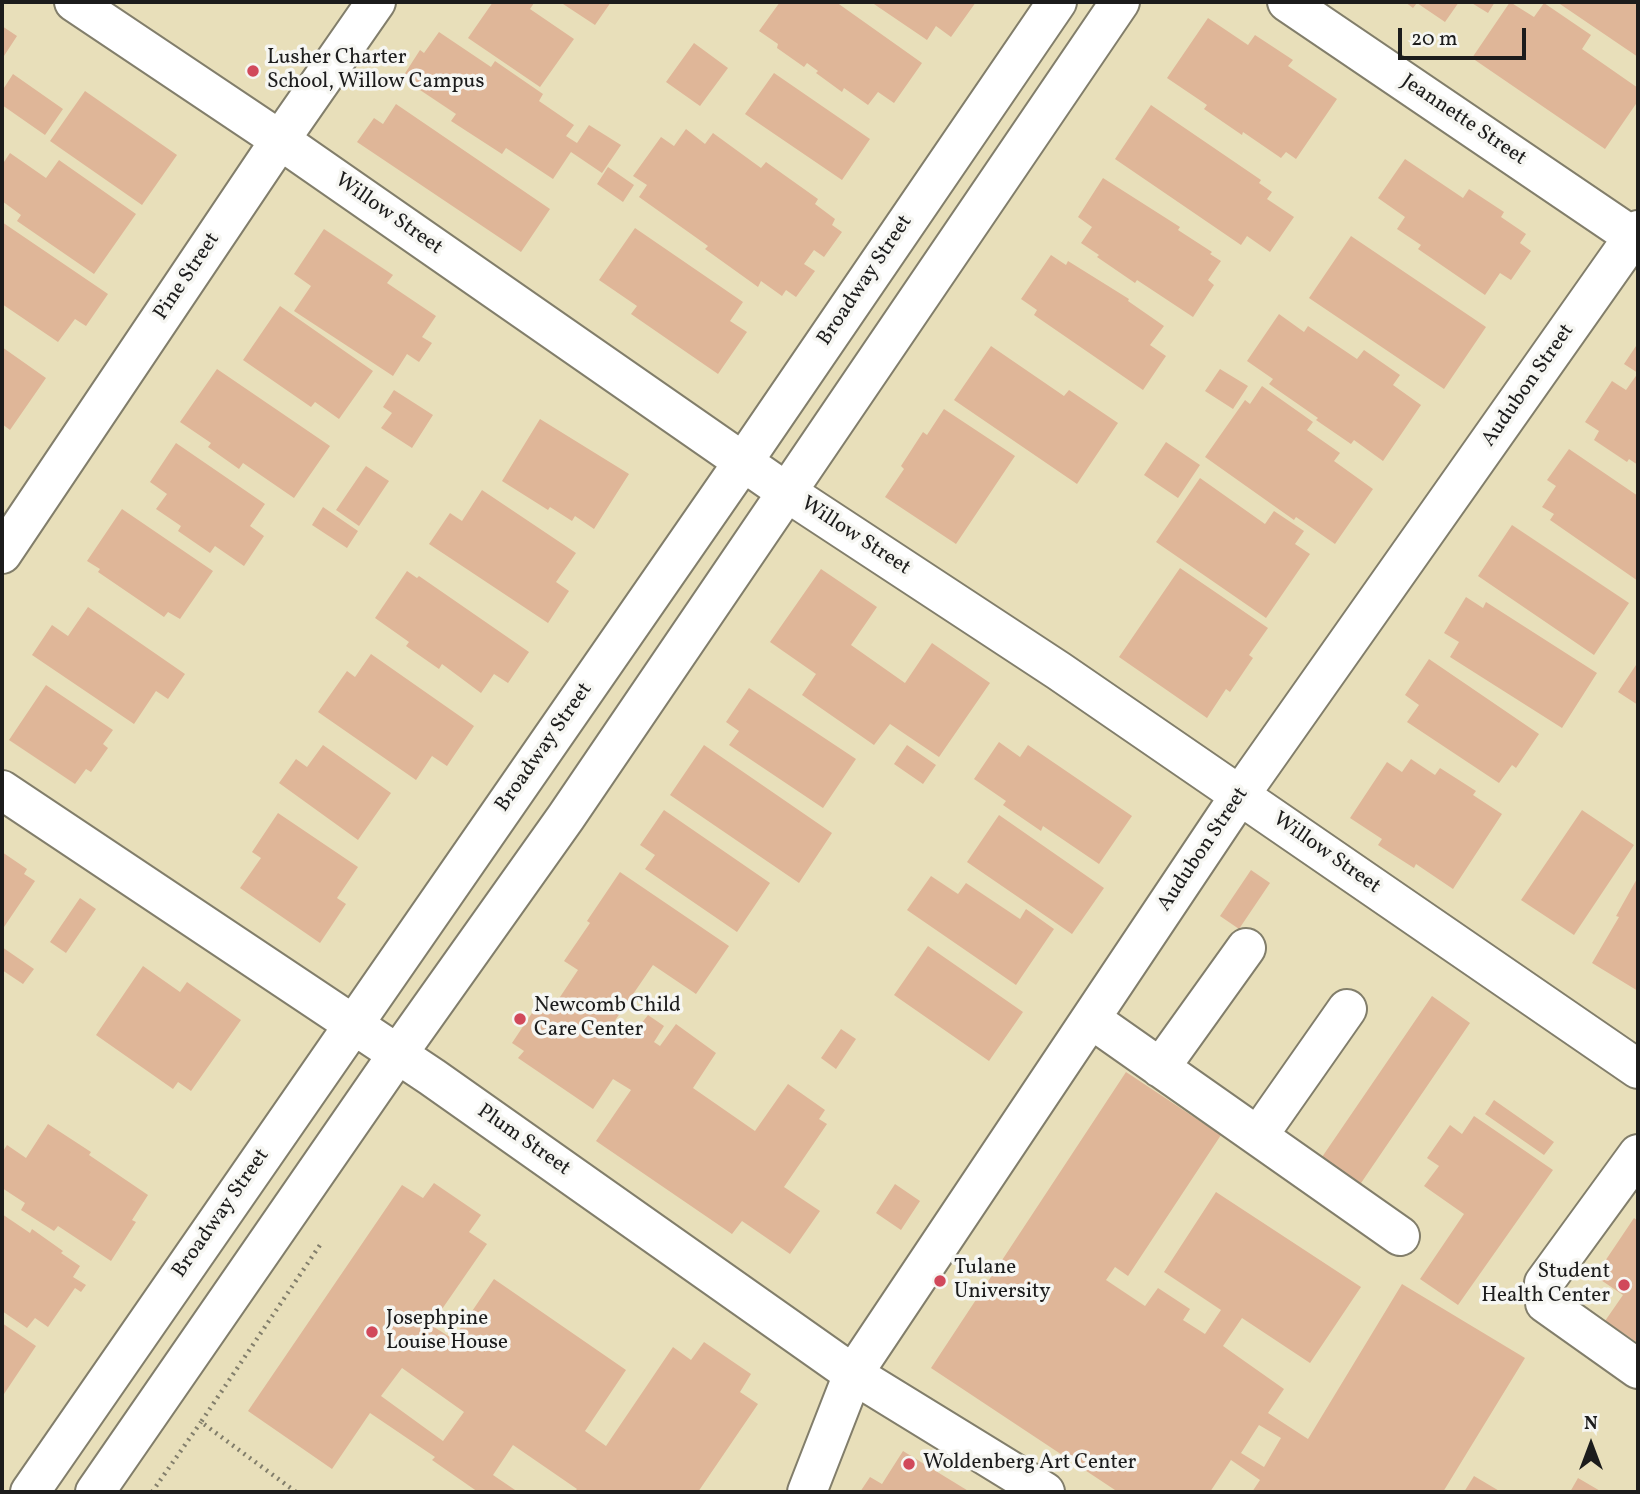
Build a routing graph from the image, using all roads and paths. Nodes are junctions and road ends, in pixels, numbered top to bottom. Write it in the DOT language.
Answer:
graph roads {
  1 [pos="74,2"];
  2 [pos="376,2"];
  3 [pos="1057,2"];
  4 [pos="1120,2"];
  5 [pos="1287,2"];
  6 [pos="280,140"];
  7 [pos="1637,236"];
  8 [pos="743,461"];
  9 [pos="785,491"];
  10 [pos="2,554"];
  11 [pos="2,790"];
  12 [pos="1240,795"];
  13 [pos="1246,948"];
  14 [pos="1346,1009"];
  15 [pos="1091,1019"];
  16 [pos="354,1025"];
  17 [pos="397,1055"];
  18 [pos="1160,1068"];
  19 [pos="1638,1069"];
  20 [pos="1258,1136"];
  21 [pos="1638,1154"];
  22 [pos="1400,1236"];
  23 [pos="324,1238"];
  24 [pos="1638,1369"];
  25 [pos="853,1374"];
  26 [pos="201,1422"];
  27 [pos="30,1492"];
  28 [pos="95,1492"];
  29 [pos="152,1492"];
  30 [pos="296,1492"];
  31 [pos="807,1492"];
  32 [pos="1045,1492"];
  1 -- 6 [label="street, Willow Street"];
  2 -- 6 [label="street, Pine Street"];
  3 -- 8 [label="street, Broadway Street"];
  4 -- 9 [label="street"];
  5 -- 7 [label="street, Jeannette Street"];
  6 -- 8 [label="street, Willow Street"];
  6 -- 10 [label="street, Pine Street"];
  7 -- 12 [label="street, Audubon Street"];
  8 -- 9 [label="street, Willow Street"];
  8 -- 16 [label="street, Broadway Street"];
  9 -- 12 [label="street, Willow Street"];
  9 -- 17 [label="street"];
  11 -- 16 [label="street, Plum Street"];
  12 -- 15 [label="street, Audubon Street"];
  12 -- 19 [label="street, Willow Street"];
  13 -- 18 [label="street"];
  14 -- 20 [label="street"];
  15 -- 18 [label="street"];
  15 -- 25 [label="street, Audubon Street"];
  16 -- 17 [label="street, Plum Street"];
  16 -- 27 [label="street, Broadway Street"];
  17 -- 25 [label="street, Plum Street"];
  17 -- 28 [label="street"];
  18 -- 20 [label="street"];
  20 -- 22 [label="street"];
  21 -- 24 [label="street"];
  23 -- 26 [label="path"];
  25 -- 31 [label="street, Audubon Street"];
  25 -- 32 [label="street, Plum Street"];
  26 -- 29 [label="path"];
  26 -- 30 [label="path"];
}
